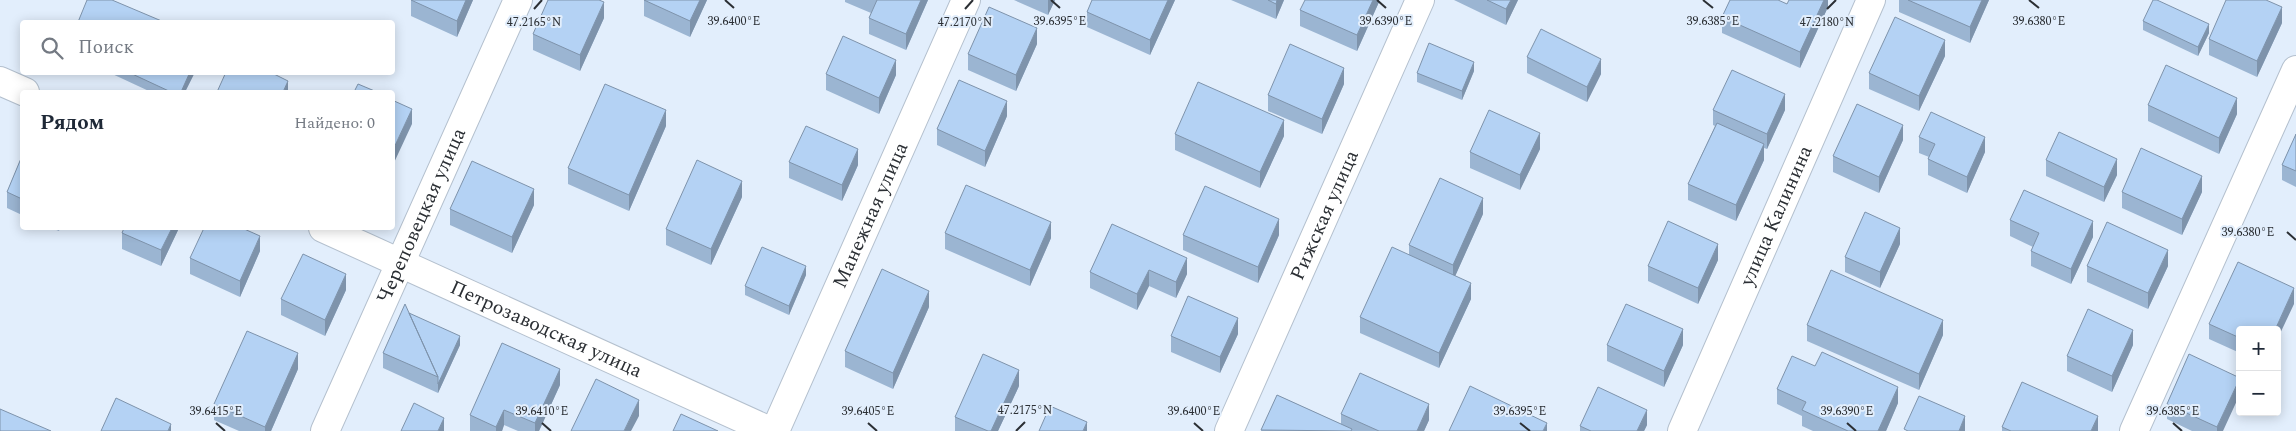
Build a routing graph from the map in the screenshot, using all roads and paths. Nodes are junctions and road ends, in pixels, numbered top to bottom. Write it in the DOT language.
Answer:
graph roads {
  1 [pos="518,0"];
  2 [pos="966,0"];
  3 [pos="1420,0"];
  4 [pos="1871,0"];
  5 [pos="2296,70"];
  6 [pos="0,81"];
  7 [pos="20,90"];
  8 [pos="327,230"];
  9 [pos="401,263"];
  10 [pos="325,431"];
  11 [pos="770,431"];
  12 [pos="775,431"];
  13 [pos="1229,431"];
  14 [pos="1682,431"];
  15 [pos="2134,431"];
  1 -- 9 [label="street, Череповецкая улица"];
  2 -- 12 [label="street, Манежная улица"];
  3 -- 13 [label="street, Рижская улица"];
  4 -- 14 [label="street, улица Калинина"];
  5 -- 15 [label="street"];
  6 -- 7 [label="street"];
  8 -- 9 [label="street, Петрозаводская улица"];
  9 -- 10 [label="street, Череповецкая улица"];
  9 -- 11 [label="street, Петрозаводская улица"];
}
